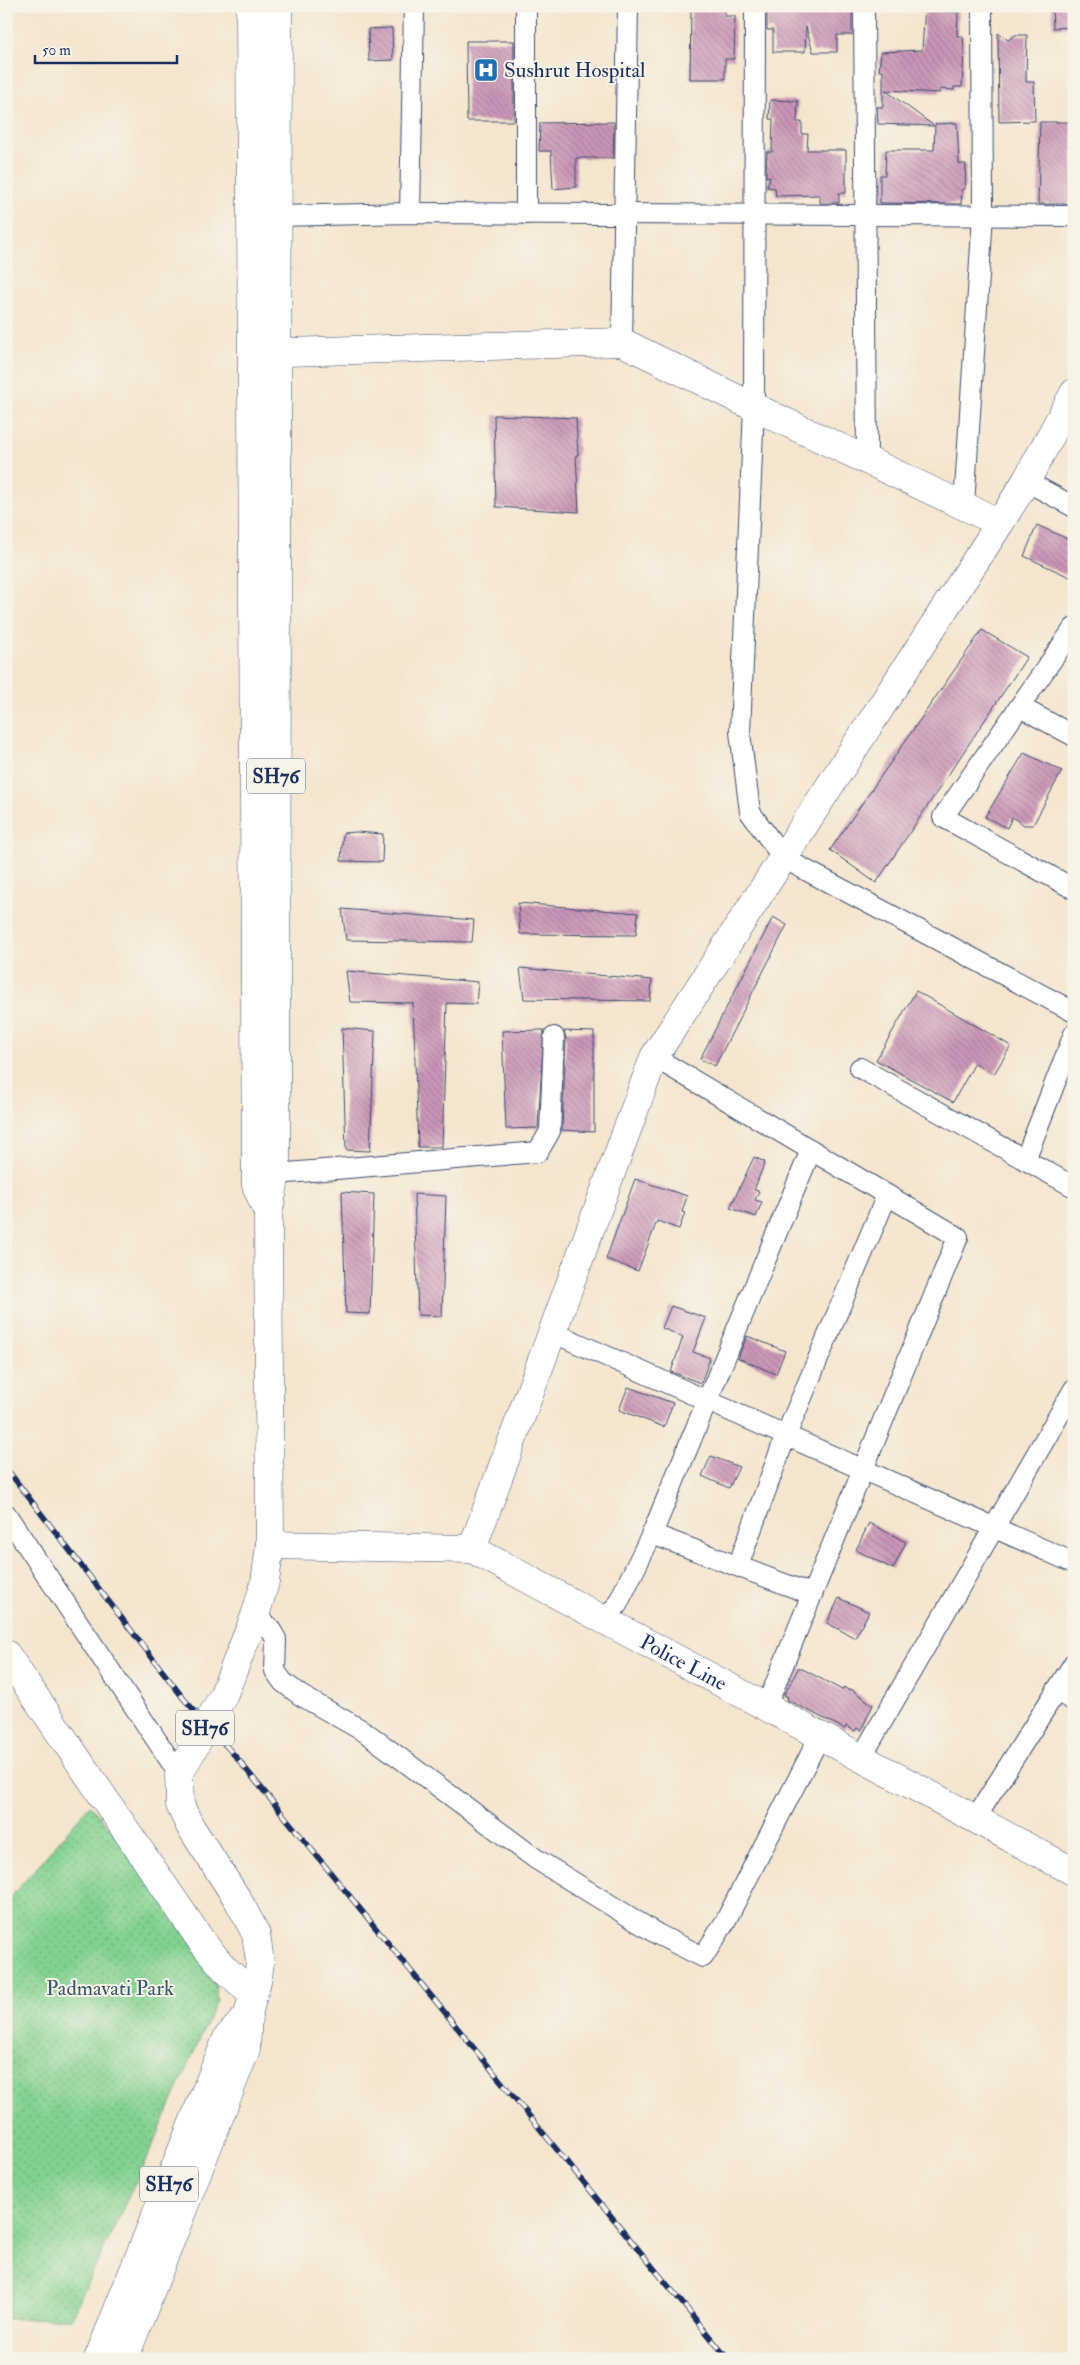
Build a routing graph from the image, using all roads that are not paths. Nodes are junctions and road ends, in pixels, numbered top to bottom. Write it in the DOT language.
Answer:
graph roads {
  1 [pos="250,6"];
  2 [pos="278,6"];
  3 [pos="414,6"];
  4 [pos="526,6"];
  5 [pos="628,6"];
  6 [pos="755,6"];
  7 [pos="864,6"];
  8 [pos="982,6"];
  9 [pos="410,213"];
  10 [pos="526,214"];
  11 [pos="626,214"];
  12 [pos="754,214"];
  13 [pos="864,215"];
  14 [pos="983,215"];
  15 [pos="277,216"];
  16 [pos="1074,216"];
  17 [pos="622,342"];
  18 [pos="264,353"];
  19 [pos="1074,393"];
  20 [pos="754,407"];
  21 [pos="866,460"];
  22 [pos="1026,481"];
  23 [pos="964,505"];
  24 [pos="1074,507"];
  25 [pos="1000,523"];
  26 [pos="1074,628"];
  27 [pos="1020,707"];
  28 [pos="1074,736"];
  29 [pos="782,858"];
  30 [pos="1074,889"];
  31 [pos="1074,1012"];
  32 [pos="1074,1034"];
  33 [pos="554,1037"];
  34 [pos="654,1057"];
  35 [pos="860,1068"];
  36 [pos="811,1150"];
  37 [pos="1025,1160"];
  38 [pos="276,1174"];
  39 [pos="1074,1187"];
  40 [pos="887,1195"];
  41 [pos="268,1215"];
  42 [pos="552,1332"];
  43 [pos="1074,1389"];
  44 [pos="707,1400"];
  45 [pos="786,1435"];
  46 [pos="862,1469"];
  47 [pos="6,1514"];
  48 [pos="994,1527"];
  49 [pos="652,1534"];
  50 [pos="270,1545"];
  51 [pos="472,1549"];
  52 [pos="1074,1563"];
  53 [pos="738,1566"];
  54 [pos="811,1594"];
  55 [pos="255,1616"];
  56 [pos="605,1620"];
  57 [pos="6,1654"];
  58 [pos="1074,1663"];
  59 [pos="1056,1691"];
  60 [pos="1074,1701"];
  61 [pos="766,1707"];
  62 [pos="820,1736"];
  63 [pos="861,1758"];
  64 [pos="179,1774"];
  65 [pos="975,1819"];
  66 [pos="1074,1872"];
  67 [pos="250,2005"];
  68 [pos="98,2359"];
  69 [pos="124,2359"];
  1 -- 18 [label="main road, SH76"];
  2 -- 15 [label="main road, SH76"];
  3 -- 9 [label="street"];
  4 -- 10 [label="street"];
  5 -- 11 [label="street"];
  6 -- 12 [label="street"];
  7 -- 13 [label="street"];
  8 -- 14 [label="street"];
  9 -- 10 [label="street"];
  9 -- 15 [label="street"];
  10 -- 11 [label="street"];
  11 -- 12 [label="street"];
  11 -- 17 [label="street"];
  12 -- 13 [label="street"];
  12 -- 20 [label="street"];
  13 -- 14 [label="street"];
  13 -- 21 [label="street"];
  14 -- 16 [label="street"];
  14 -- 23 [label="street"];
  15 -- 18 [label="main road, SH76"];
  17 -- 18 [label="main road"];
  17 -- 20 [label="main road"];
  18 -- 38 [label="main road, SH76"];
  18 -- 41 [label="main road, SH76"];
  19 -- 22 [label="main road"];
  20 -- 21 [label="main road"];
  20 -- 29 [label="street"];
  21 -- 23 [label="main road"];
  22 -- 24 [label="street"];
  22 -- 25 [label="main road"];
  23 -- 25 [label="main road"];
  25 -- 29 [label="main road"];
  26 -- 27 [label="street"];
  27 -- 28 [label="street"];
  27 -- 30 [label="street"];
  29 -- 31 [label="street"];
  29 -- 34 [label="main road"];
  32 -- 37 [label="street"];
  33 -- 38 [label="street"];
  34 -- 36 [label="street"];
  34 -- 42 [label="main road"];
  35 -- 37 [label="street"];
  36 -- 40 [label="street"];
  36 -- 44 [label="street"];
  37 -- 39 [label="street"];
  38 -- 41 [label="main road, SH76"];
  40 -- 45 [label="street"];
  40 -- 46 [label="street"];
  41 -- 50 [label="main road, SH76"];
  42 -- 44 [label="street"];
  42 -- 51 [label="main road"];
  43 -- 48 [label="street"];
  44 -- 45 [label="street"];
  44 -- 49 [label="street"];
  45 -- 46 [label="street"];
  45 -- 53 [label="street"];
  46 -- 48 [label="street"];
  46 -- 54 [label="street"];
  47 -- 64 [label="street"];
  48 -- 52 [label="street"];
  48 -- 63 [label="street"];
  49 -- 53 [label="street"];
  49 -- 56 [label="street"];
  50 -- 51 [label="main road, Police Line"];
  50 -- 55 [label="main road, SH76"];
  51 -- 56 [label="main road, Police Line"];
  53 -- 54 [label="street"];
  54 -- 61 [label="street"];
  55 -- 62 [label="street"];
  55 -- 64 [label="main road, SH76"];
  56 -- 61 [label="main road, Police Line"];
  57 -- 67 [label="main road"];
  58 -- 59 [label="street"];
  59 -- 60 [label="street"];
  59 -- 65 [label="street"];
  61 -- 62 [label="main road, Police Line"];
  62 -- 63 [label="main road, Police Line"];
  63 -- 65 [label="main road, Police Line"];
  64 -- 67 [label="main road, SH76"];
  65 -- 66 [label="main road, Police Line"];
  67 -- 68 [label="main road, SH76"];
  67 -- 69 [label="main road, SH76"];
}
